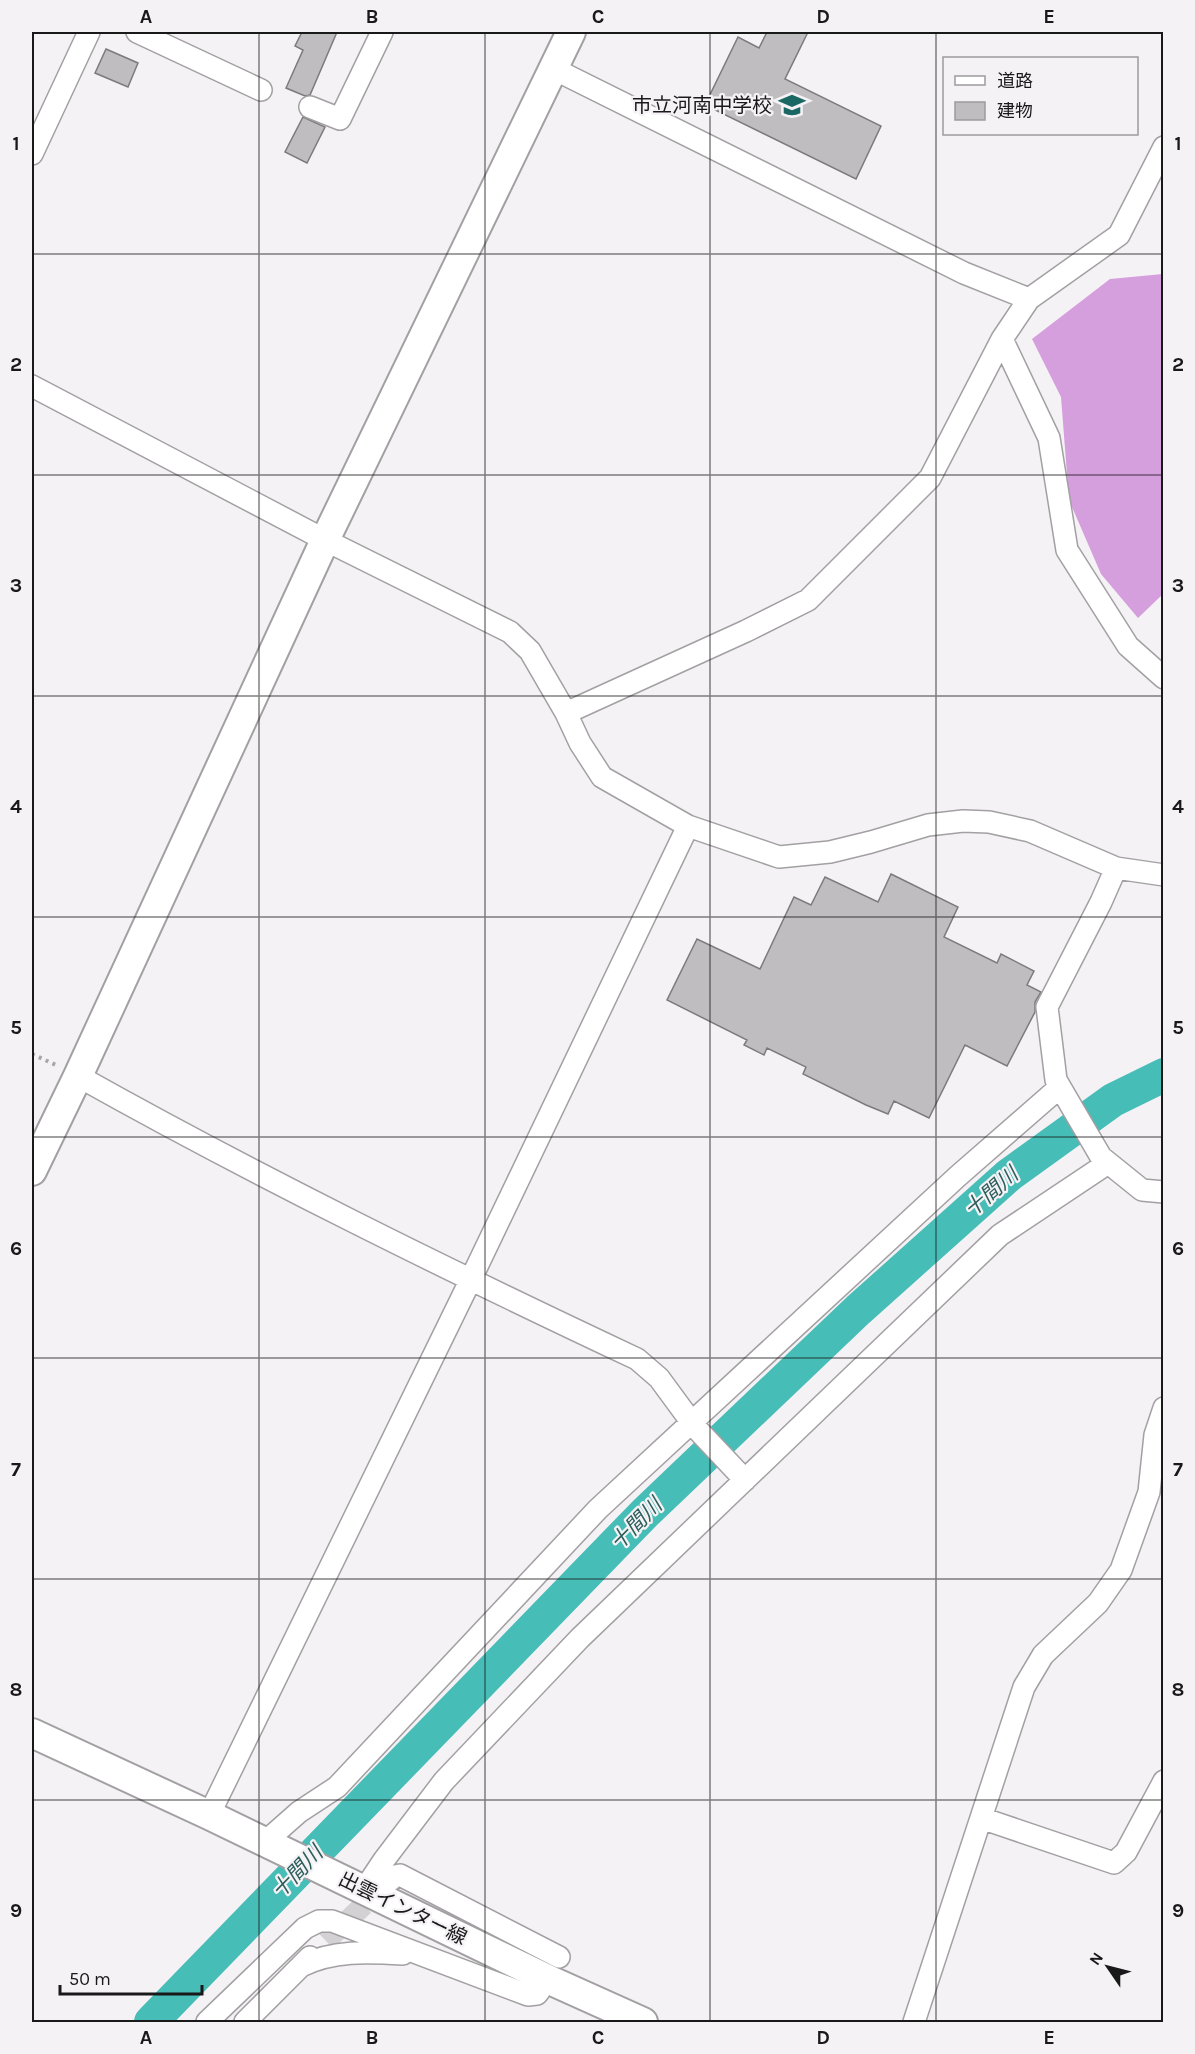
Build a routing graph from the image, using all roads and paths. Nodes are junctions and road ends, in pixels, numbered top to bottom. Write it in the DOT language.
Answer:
graph roads {
  1 [pos="89,32"];
  2 [pos="136,32"];
  3 [pos="382,32"];
  4 [pos="571,32"];
  5 [pos="554,69"];
  6 [pos="261,90"];
  7 [pos="310,107"];
  8 [pos="1164,147"];
  9 [pos="32,154"];
  10 [pos="1029,299"];
  11 [pos="1002,339"];
  12 [pos="32,386"];
  13 [pos="325,540"];
  14 [pos="1164,678"];
  15 [pos="566,713"];
  16 [pos="687,826"];
  17 [pos="1116,868"];
  18 [pos="1164,875"];
  19 [pos="32,1054"];
  20 [pos="78,1076"];
  21 [pos="1063,1092"];
  22 [pos="1105,1160"];
  23 [pos="32,1171"];
  24 [pos="1164,1192"];
  25 [pos="470,1281"];
  26 [pos="1164,1408"];
  27 [pos="693,1425"];
  28 [pos="741,1476"];
  29 [pos="32,1733"];
  30 [pos="1164,1781"];
  31 [pos="209,1815"];
  32 [pos="981,1818"];
  33 [pos="272,1846"];
  34 [pos="367,1885"];
  35 [pos="326,1941"];
  36 [pos="420,1954"];
  37 [pos="559,1957"];
  38 [pos="301,1966"];
  39 [pos="540,1990"];
  40 [pos="207,2022"];
  41 [pos="245,2022"];
  42 [pos="643,2022"];
  43 [pos="914,2022"];
  1 -- 9 [label="street"];
  2 -- 6 [label="street"];
  3 -- 7 [label="street"];
  4 -- 5 [label="street"];
  5 -- 10 [label="street"];
  5 -- 13 [label="street"];
  8 -- 10 [label="street"];
  10 -- 11 [label="street"];
  11 -- 14 [label="street"];
  11 -- 15 [label="street"];
  12 -- 13 [label="street"];
  13 -- 15 [label="street"];
  13 -- 20 [label="street"];
  15 -- 16 [label="street"];
  16 -- 17 [label="street"];
  16 -- 25 [label="street"];
  17 -- 18 [label="street"];
  17 -- 21 [label="street"];
  19 -- 20 [label="path"];
  20 -- 23 [label="street"];
  20 -- 25 [label="street"];
  21 -- 22 [label="street"];
  21 -- 27 [label="street"];
  22 -- 24 [label="street"];
  22 -- 28 [label="street"];
  25 -- 27 [label="street"];
  25 -- 31 [label="street"];
  26 -- 32 [label="street"];
  27 -- 28 [label="street"];
  27 -- 33 [label="street"];
  28 -- 34 [label="street"];
  29 -- 31 [label="street, 出雲インター線"];
  30 -- 32 [label="street"];
  31 -- 33 [label="street, 出雲インター線"];
  32 -- 43 [label="street"];
  33 -- 34 [label="street, 出雲インター線"];
  34 -- 37 [label="street"];
  34 -- 42 [label="street, 出雲インター線"];
  35 -- 38 [label="street"];
  36 -- 38 [label="street"];
  36 -- 39 [label="street"];
  36 -- 40 [label="street"];
  38 -- 41 [label="street"];
}
